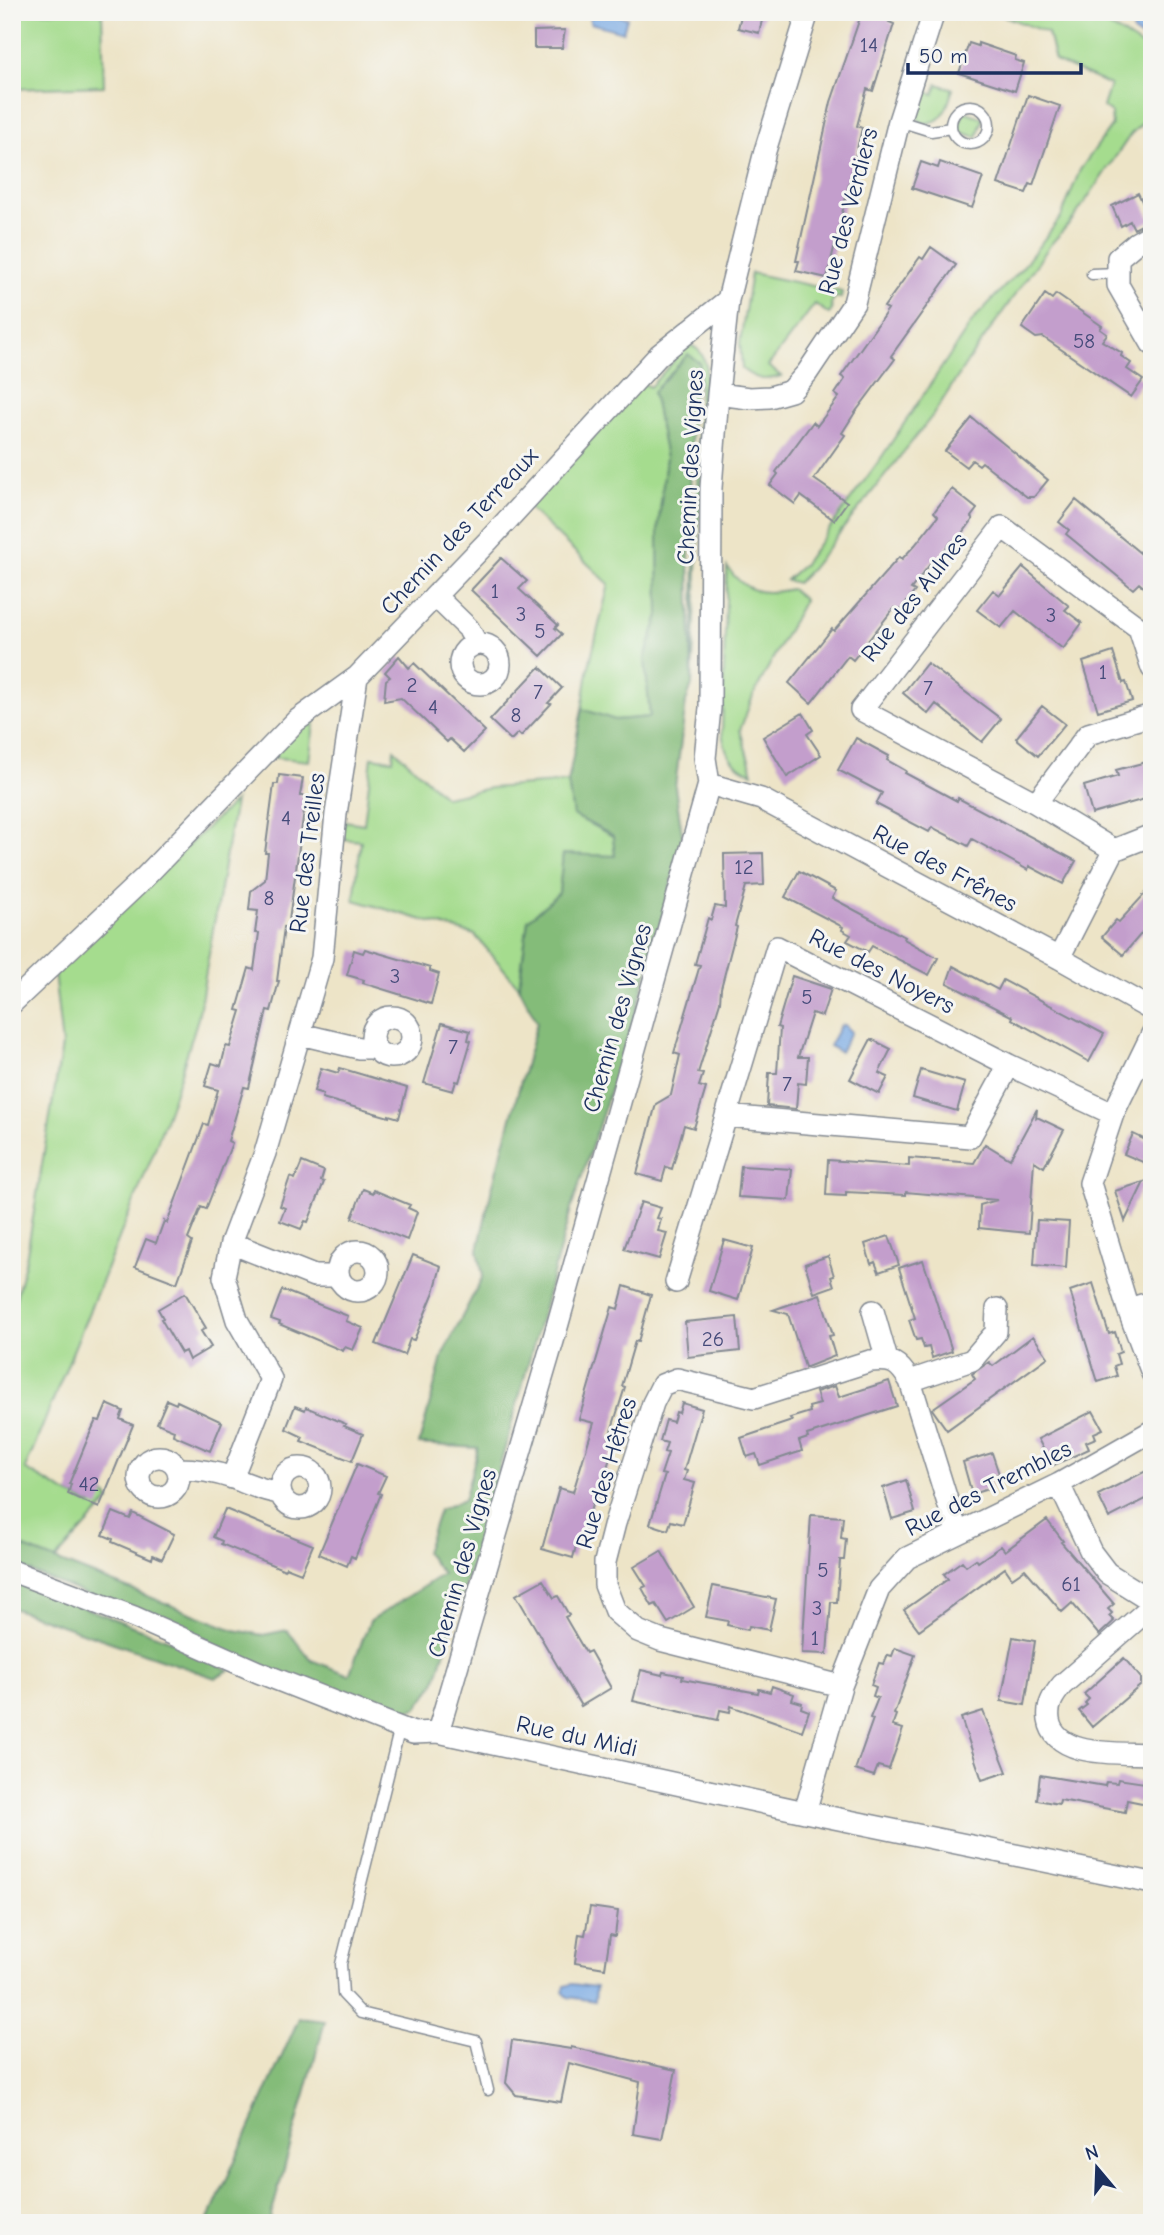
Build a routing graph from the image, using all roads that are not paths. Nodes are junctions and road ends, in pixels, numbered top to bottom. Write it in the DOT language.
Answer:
graph roads {
  1 [pos="808,12"];
  2 [pos="934,12"];
  3 [pos="899,121"];
  4 [pos="951,128"];
  5 [pos="1152,234"];
  6 [pos="1118,273"];
  7 [pos="1092,274"];
  8 [pos="728,300"];
  9 [pos="1152,344"];
  10 [pos="718,394"];
  11 [pos="435,596"];
  12 [pos="477,644"];
  13 [pos="1152,668"];
  14 [pos="357,677"];
  15 [pos="1152,715"];
  16 [pos="709,785"];
  17 [pos="1037,803"];
  18 [pos="1152,835"];
  19 [pos="1114,850"];
  20 [pos="1059,958"];
  21 [pos="12,1003"];
  22 [pos="1152,1010"];
  23 [pos="300,1034"];
  24 [pos="1152,1034"];
  25 [pos="375,1048"];
  26 [pos="1009,1065"];
  27 [pos="1114,1114"];
  28 [pos="726,1116"];
  29 [pos="231,1243"];
  30 [pos="338,1276"];
  31 [pos="676,1282"];
  32 [pos="1152,1302"];
  33 [pos="997,1309"];
  34 [pos="1129,1310"];
  35 [pos="873,1311"];
  36 [pos="887,1360"];
  37 [pos="1152,1373"];
  38 [pos="910,1381"];
  39 [pos="1152,1431"];
  40 [pos="178,1469"];
  41 [pos="232,1478"];
  42 [pos="1059,1484"];
  43 [pos="280,1493"];
  44 [pos="957,1532"];
  45 [pos="12,1571"];
  46 [pos="1152,1604"];
  47 [pos="841,1686"];
  48 [pos="400,1727"];
  49 [pos="439,1732"];
  50 [pos="1152,1754"];
  51 [pos="805,1812"];
  52 [pos="1152,1883"];
  53 [pos="488,2090"];
  1 -- 8 [label="street"];
  2 -- 3 [label="street, Rue des Verdiers"];
  3 -- 4 [label="lane, Rue des Verdiers"];
  3 -- 10 [label="street, Rue des Verdiers"];
  5 -- 6 [label="street"];
  6 -- 7 [label="lane"];
  6 -- 9 [label="street"];
  8 -- 10 [label="street, Chemin des Vignes"];
  8 -- 11 [label="street, Chemin des Terreaux"];
  10 -- 16 [label="street, Chemin des Vignes"];
  11 -- 12 [label="street"];
  11 -- 14 [label="street, Chemin des Terreaux"];
  13 -- 17 [label="street, Rue des Aulnes"];
  14 -- 21 [label="street, Chemin des Terreaux"];
  14 -- 23 [label="street, Rue des Treilles"];
  15 -- 17 [label="street"];
  16 -- 20 [label="street, Rue des Frênes"];
  16 -- 49 [label="street, Chemin des Vignes"];
  17 -- 19 [label="street, Rue des Aulnes"];
  18 -- 19 [label="street"];
  19 -- 20 [label="street"];
  20 -- 22 [label="street, Rue des Frênes"];
  23 -- 25 [label="street"];
  23 -- 29 [label="street, Rue des Treilles"];
  24 -- 27 [label="street"];
  26 -- 27 [label="street, Rue des Noyers"];
  26 -- 28 [label="street"];
  26 -- 28 [label="street, Rue des Noyers"];
  27 -- 34 [label="street"];
  28 -- 31 [label="street, Rue des Noyers"];
  29 -- 30 [label="street"];
  29 -- 41 [label="street, Rue des Treilles"];
  32 -- 34 [label="street"];
  33 -- 38 [label="street"];
  34 -- 37 [label="street"];
  35 -- 36 [label="street"];
  36 -- 38 [label="street"];
  36 -- 47 [label="street, Rue des Hêtres"];
  38 -- 44 [label="street"];
  39 -- 42 [label="street, Rue des Trembles"];
  40 -- 41 [label="street"];
  41 -- 43 [label="street"];
  42 -- 44 [label="street, Rue des Trembles"];
  42 -- 46 [label="street"];
  44 -- 47 [label="street, Rue des Trembles"];
  45 -- 48 [label="street, Rue du Midi"];
  46 -- 50 [label="street"];
  47 -- 51 [label="street, Rue des Trembles"];
  48 -- 49 [label="street, Rue du Midi"];
  48 -- 53 [label="lane"];
  49 -- 51 [label="street, Rue du Midi"];
  51 -- 52 [label="street, Rue du Midi"];
}
